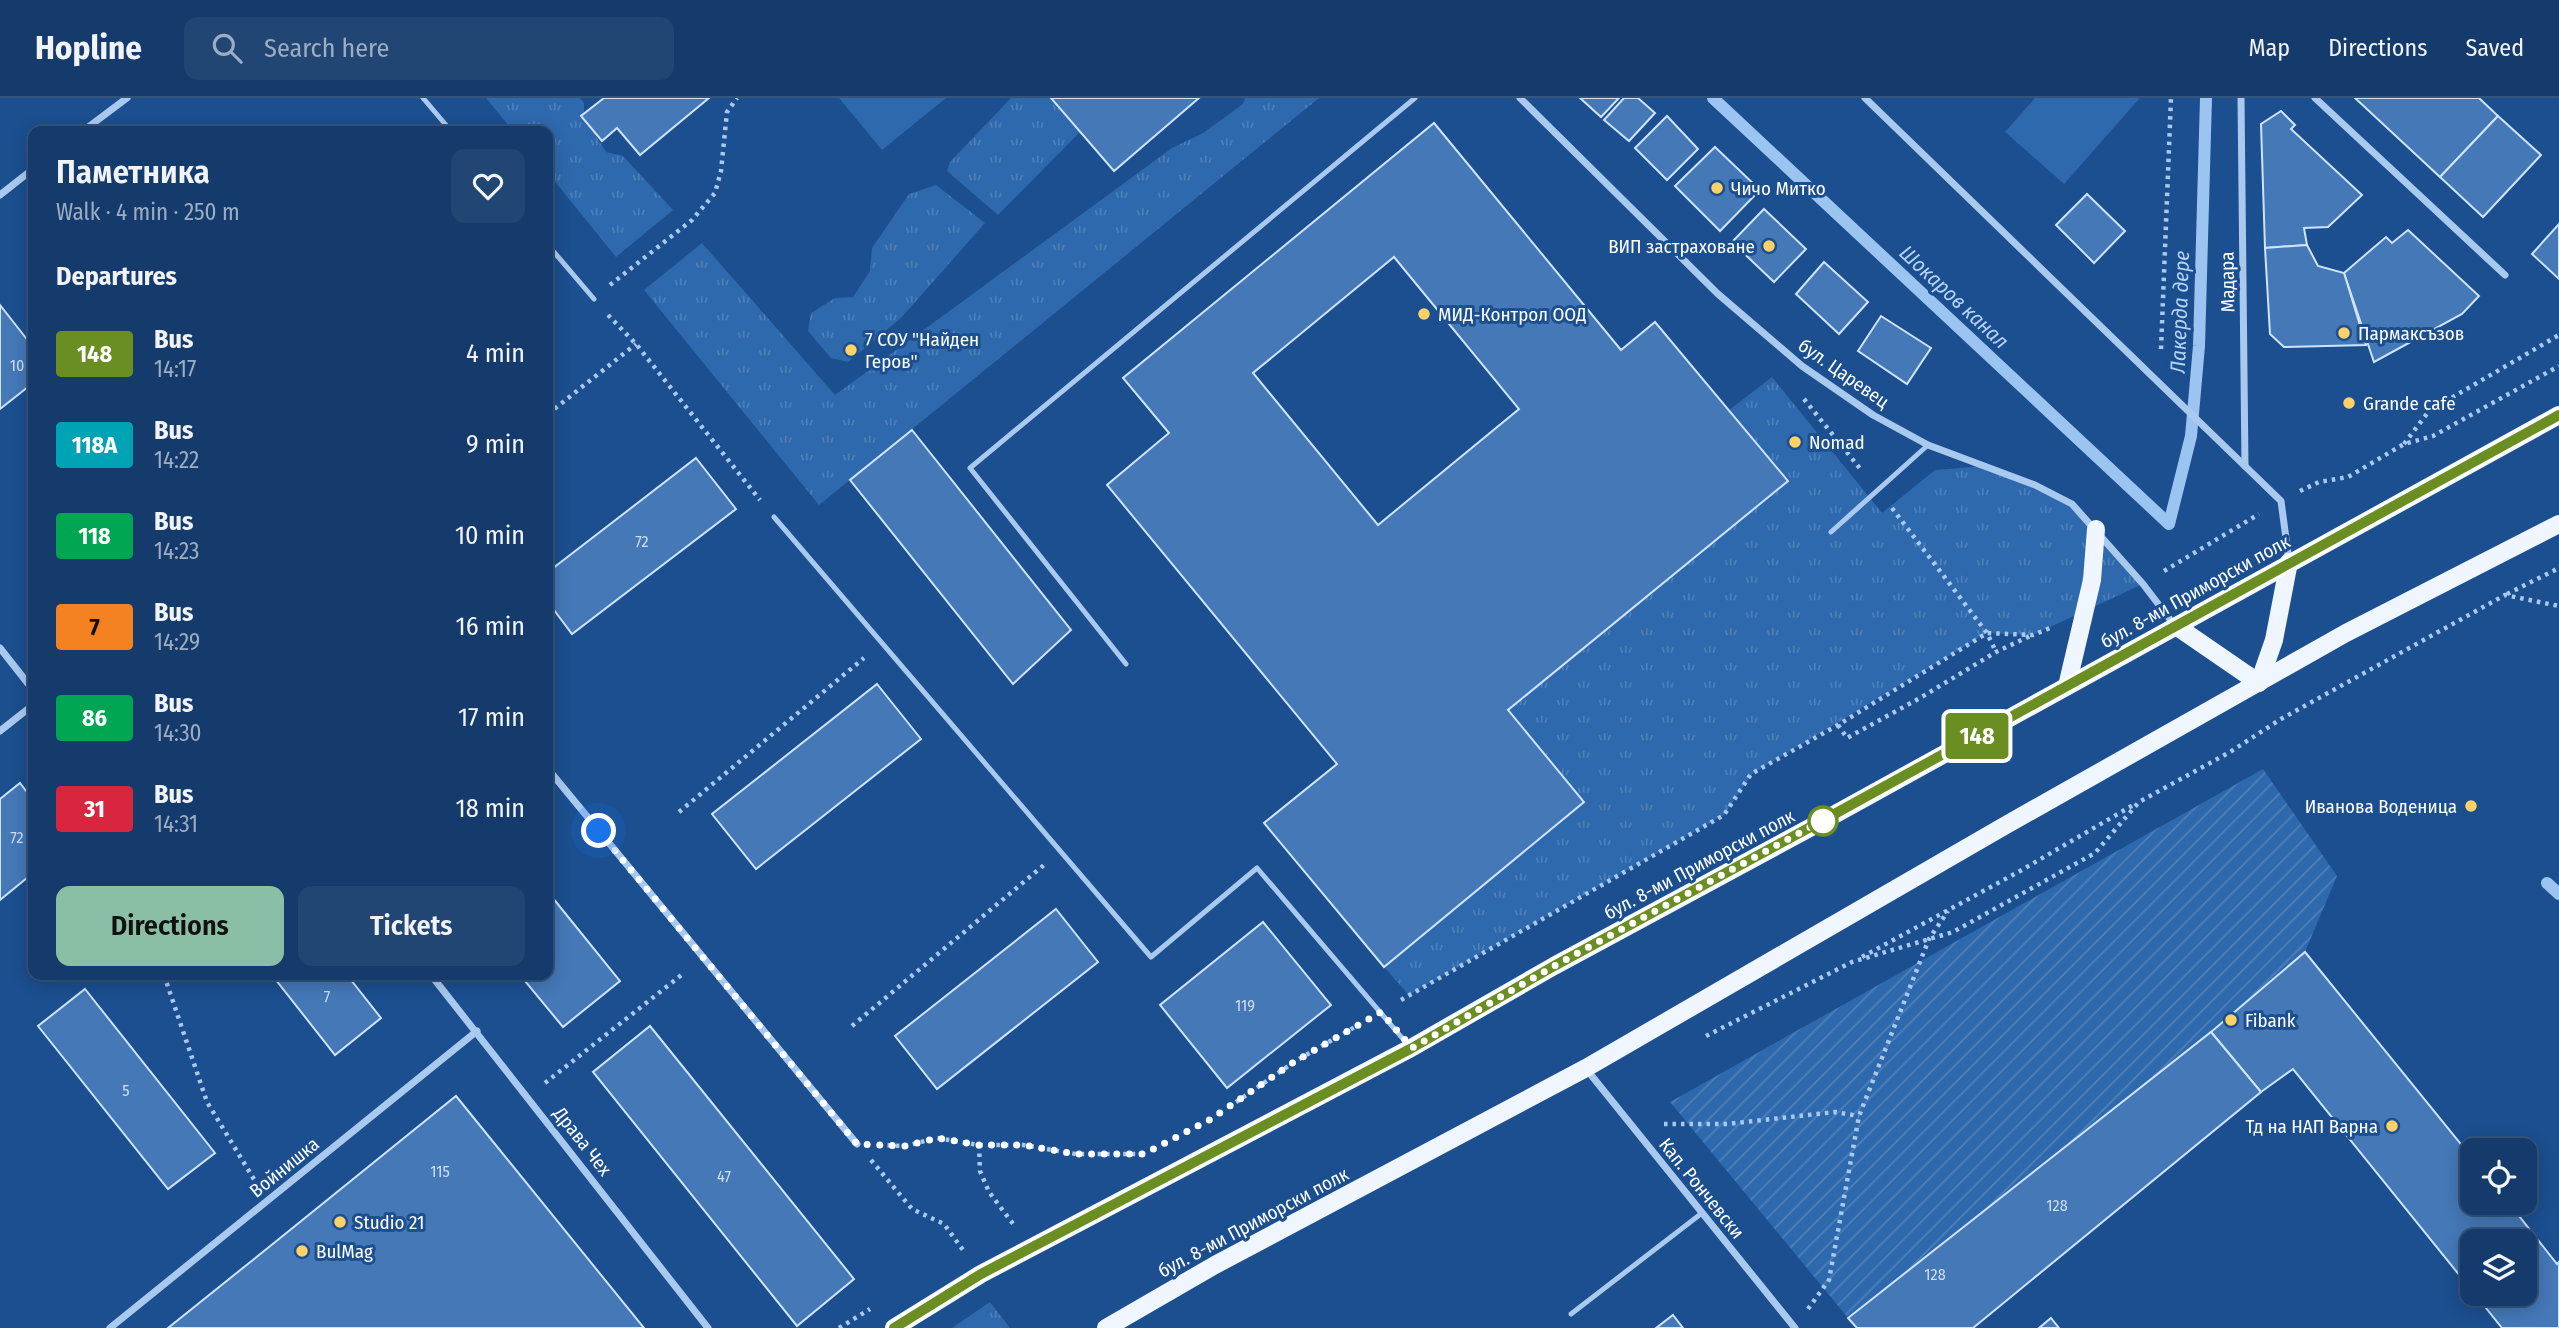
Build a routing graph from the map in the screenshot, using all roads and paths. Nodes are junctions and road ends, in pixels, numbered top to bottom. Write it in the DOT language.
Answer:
graph roads {
  1 [pos="127,98"];
  2 [pos="423,98"];
  3 [pos="737,98"];
  4 [pos="1415,98"];
  5 [pos="1520,98"];
  6 [pos="1865,98"];
  7 [pos="2171,98"];
  8 [pos="2241,98"];
  9 [pos="2315,98"];
  10 [pos="90,126"];
  11 [pos="447,126"];
  12 [pos="28,173"];
  13 [pos="0,195"];
  14 [pos="553,251"];
  15 [pos="2505,275"];
  16 [pos="594,299"];
  17 [pos="2559,335"];
  18 [pos="636,345"];
  19 [pos="2559,366"];
  20 [pos="2159,385"];
  21 [pos="553,410"];
  22 [pos="2559,415"];
  23 [pos="2404,444"];
  24 [pos="1928,445"];
  25 [pos="2245,466"];
  26 [pos="2281,501"];
  27 [pos="774,517"];
  28 [pos="2559,523"];
  29 [pos="2096,529"];
  30 [pos="1831,532"];
  31 [pos="2289,562"];
  32 [pos="2559,568"];
  33 [pos="2143,584"];
  34 [pos="2505,595"];
  35 [pos="2559,606"];
  36 [pos="2085,612"];
  37 [pos="2176,626"];
  38 [pos="2033,635"];
  39 [pos="882,643"];
  40 [pos="0,648"];
  41 [pos="1126,664"];
  42 [pos="2259,683"];
  43 [pos="28,684"];
  44 [pos="2067,686"];
  45 [pos="28,709"];
  46 [pos="1838,725"];
  47 [pos="0,731"];
  48 [pos="553,774"];
  49 [pos="2139,802"];
  50 [pos="679,813"];
  51 [pos="1060,851"];
  52 [pos="1948,911"];
  53 [pos="1930,939"];
  54 [pos="703,957"];
  55 [pos="1853,962"];
  56 [pos="166,980"];
  57 [pos="435,980"];
  58 [pos="1381,1012"];
  59 [pos="852,1026"];
  60 [pos="477,1031"];
  61 [pos="1699,1040"];
  62 [pos="1412,1048"];
  63 [pos="1586,1068"];
  64 [pos="528,1096"];
  65 [pos="1221,1112"];
  66 [pos="1859,1116"];
  67 [pos="1631,1125"];
  68 [pos="857,1144"];
  69 [pos="979,1145"];
  70 [pos="1133,1161"];
  71 [pos="268,1201"];
  72 [pos="1702,1213"];
  73 [pos="1026,1218"];
  74 [pos="1014,1224"];
  75 [pos="1004,1230"];
  76 [pos="974,1246"];
  77 [pos="1572,1314"];
  78 [pos="1802,1318"];
  79 [pos="110,1328"];
  80 [pos="708,1328"];
  81 [pos="894,1328"];
  82 [pos="1106,1328"];
  83 [pos="1795,1328"];
  1 -- 10 [label="street"];
  2 -- 11 [label="lane"];
  3 -- 16 [label="path"];
  4 -- 41 [label="lane"];
  5 -- 24 [label="street, бул. Царевец"];
  6 -- 20 [label="street"];
  7 -- 20 [label="path"];
  8 -- 25 [label="street, Мадара"];
  9 -- 15 [label="street"];
  12 -- 13 [label="street"];
  14 -- 16 [label="lane"];
  16 -- 18 [label="path"];
  17 -- 23 [label="path"];
  18 -- 21 [label="path"];
  18 -- 27 [label="path"];
  19 -- 23 [label="path"];
  20 -- 25 [label="street"];
  22 -- 31 [label="main road, бул. 8-ми Приморски полк"];
  23 -- 26 [label="path"];
  24 -- 29 [label="street, бул. Царевец"];
  24 -- 30 [label="lane"];
  25 -- 26 [label="street"];
  26 -- 31 [label="street"];
  26 -- 33 [label="path"];
  27 -- 39 [label="lane"];
  28 -- 42 [label="main road, бул. 8-ми Приморски полк"];
  29 -- 33 [label="street, бул. Царевец"];
  29 -- 36 [label="main road"];
  31 -- 37 [label="main road, бул. 8-ми Приморски полк"];
  31 -- 42 [label="main road"];
  32 -- 34 [label="path"];
  33 -- 37 [label="street, бул. Царевец"];
  34 -- 35 [label="path"];
  34 -- 49 [label="path"];
  36 -- 38 [label="path"];
  36 -- 44 [label="main road"];
  37 -- 42 [label="main road"];
  37 -- 44 [label="main road, бул. 8-ми Приморски полк"];
  38 -- 46 [label="path"];
  38 -- 46 [label="path"];
  39 -- 50 [label="path"];
  39 -- 51 [label="lane"];
  40 -- 43 [label="street"];
  42 -- 63 [label="main road, бул. 8-ми Приморски полк"];
  44 -- 62 [label="main road, бул. 8-ми Приморски полк"];
  45 -- 47 [label="street"];
  46 -- 58 [label="path"];
  48 -- 54 [label="street"];
  49 -- 52 [label="path"];
  49 -- 53 [label="path"];
  51 -- 58 [label="lane"];
  51 -- 59 [label="path"];
  52 -- 53 [label="path"];
  52 -- 55 [label="path"];
  53 -- 55 [label="path"];
  53 -- 66 [label="path"];
  54 -- 64 [label="path"];
  54 -- 68 [label="street"];
  55 -- 61 [label="path"];
  56 -- 71 [label="path"];
  57 -- 60 [label="street, Драва Чех"];
  58 -- 62 [label="lane"];
  58 -- 65 [label="path"];
  60 -- 64 [label="street, Драва Чех"];
  60 -- 71 [label="street, Войнишка"];
  62 -- 81 [label="main road, бул. 8-ми Приморски полк"];
  63 -- 67 [label="street, Кап. Рончевски"];
  63 -- 82 [label="main road, бул. 8-ми Приморски полк"];
  64 -- 80 [label="street, Драва Чех"];
  66 -- 67 [label="path"];
  66 -- 78 [label="path"];
  67 -- 72 [label="street, Кап. Рончевски"];
  68 -- 69 [label="path"];
  68 -- 76 [label="path"];
  69 -- 70 [label="path"];
  69 -- 74 [label="path"];
  71 -- 79 [label="street, Войнишка"];
  72 -- 77 [label="lane"];
  72 -- 83 [label="street, Кап. Рончевски"];
  73 -- 74 [label="path"];
  74 -- 75 [label="path"];
}
